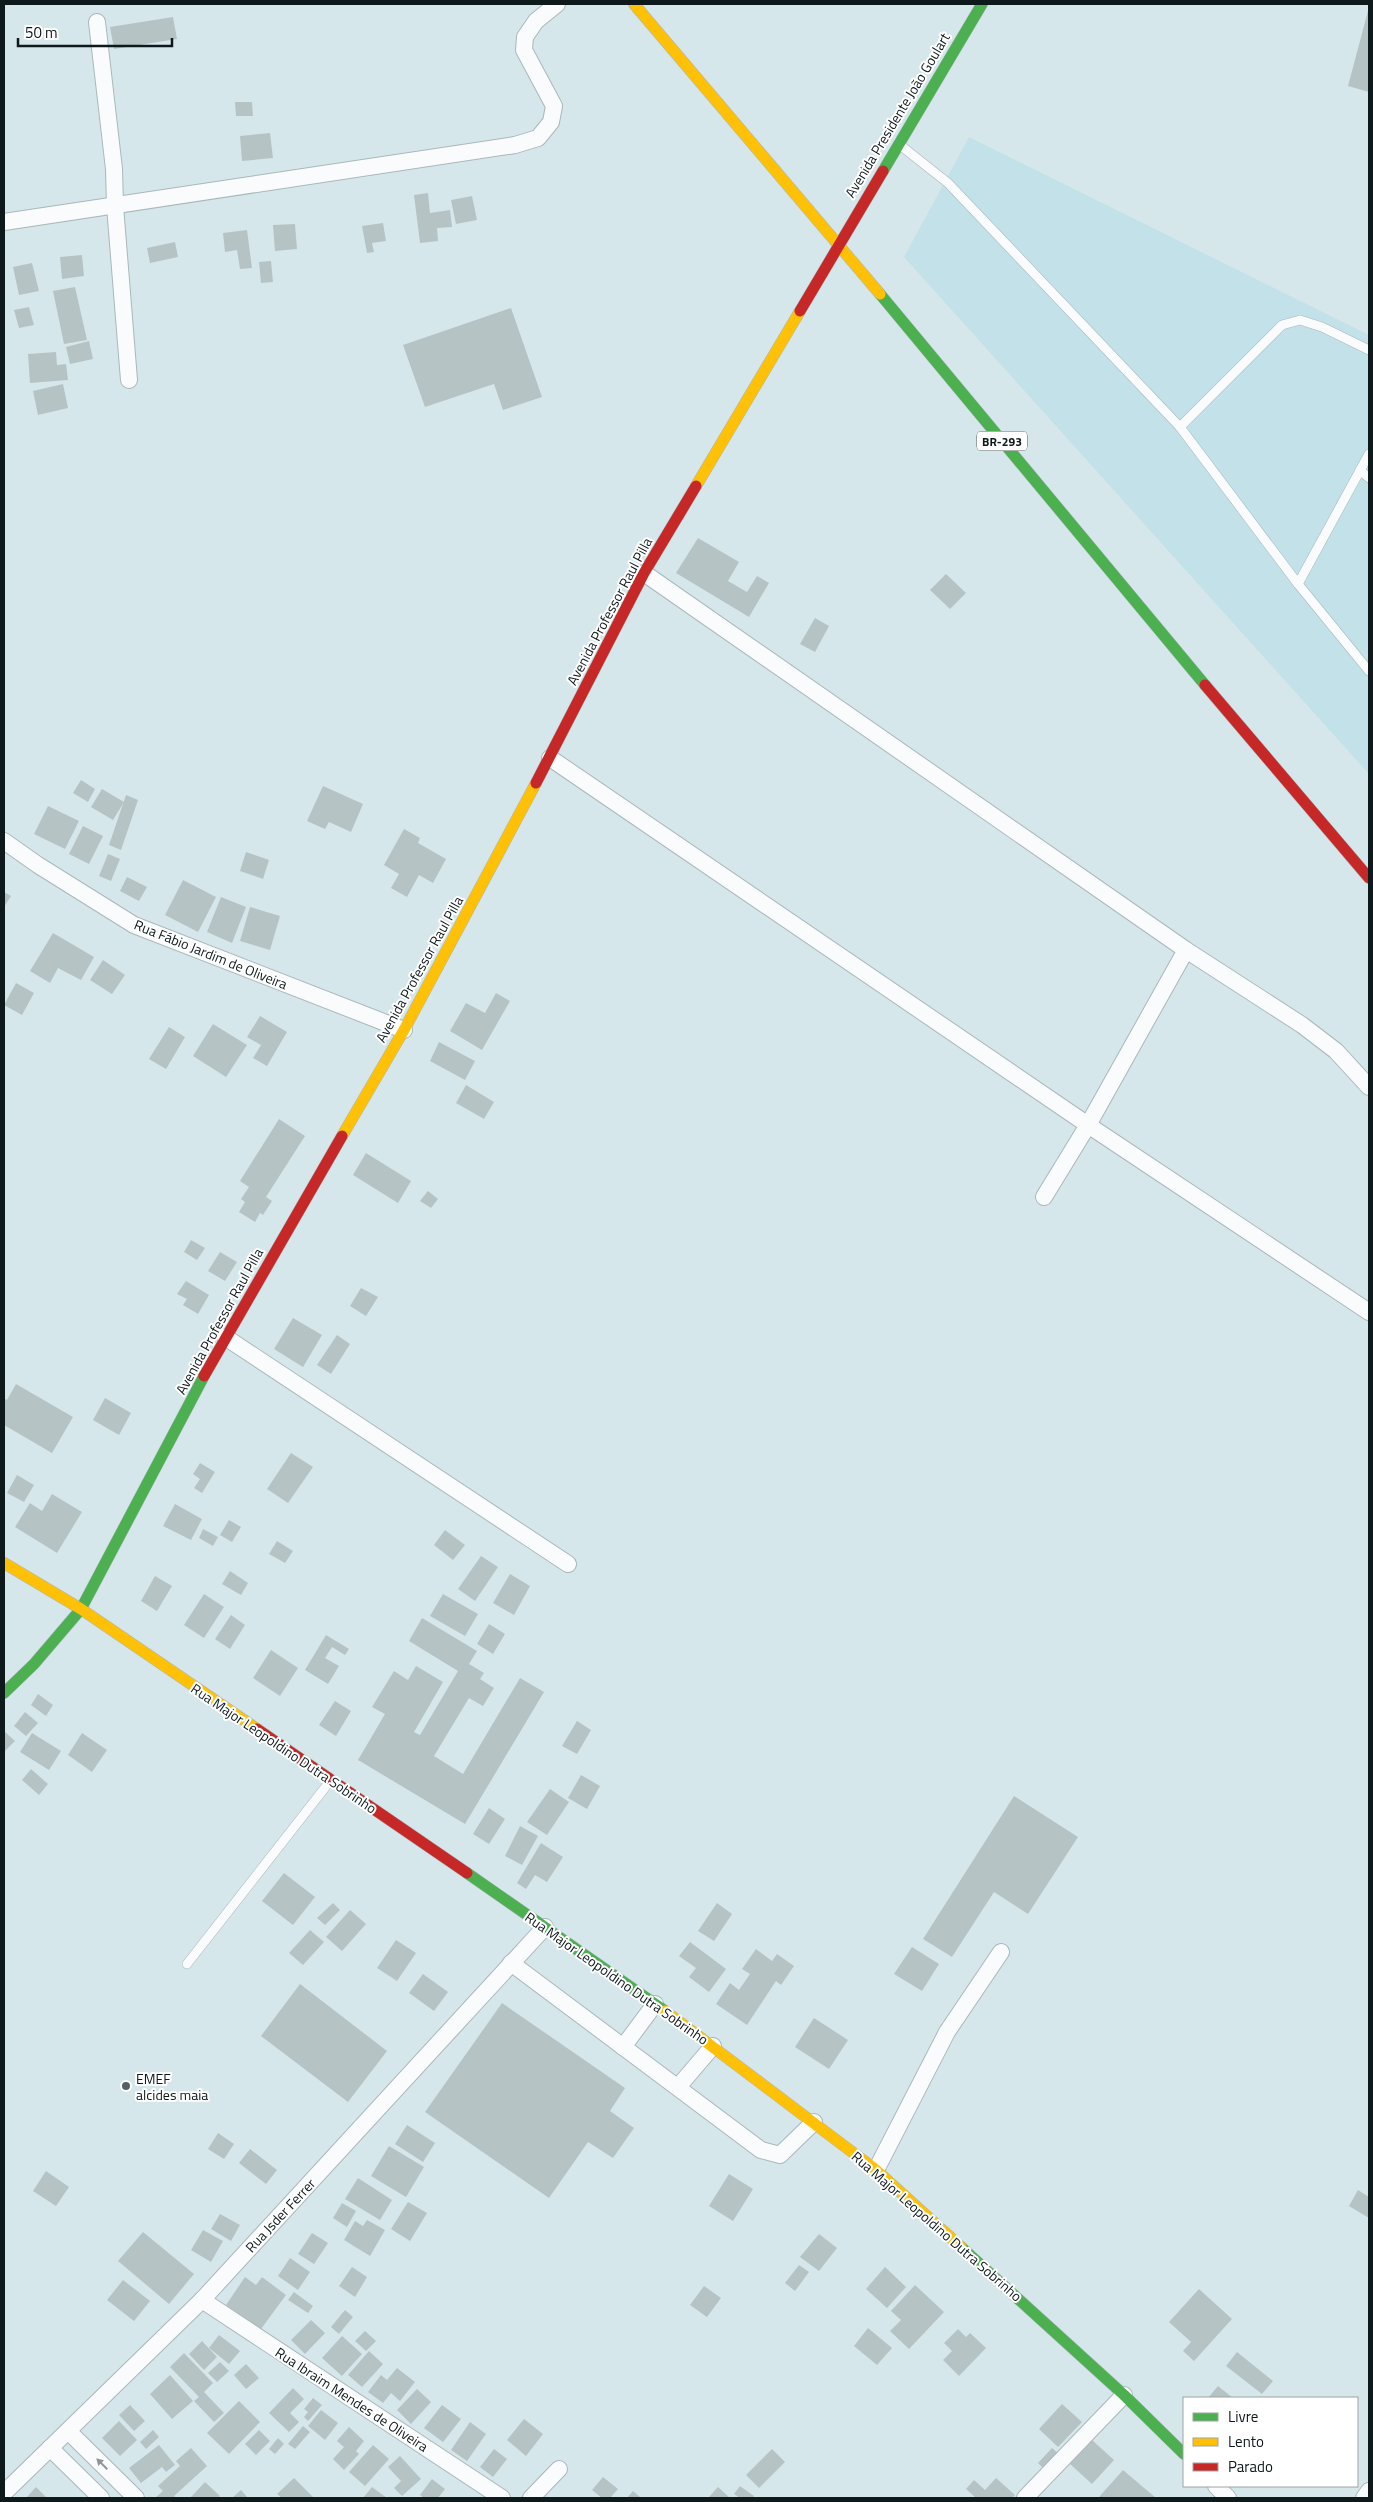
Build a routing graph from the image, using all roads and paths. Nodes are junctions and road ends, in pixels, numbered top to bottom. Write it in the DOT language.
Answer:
graph roads {
  1 [pos="557,4"];
  2 [pos="634,4"];
  3 [pos="982,4"];
  4 [pos="97,22"];
  5 [pos="897,143"];
  6 [pos="115,206"];
  7 [pos="4,222"];
  8 [pos="838,243"];
  9 [pos="1369,350"];
  10 [pos="129,380"];
  11 [pos="1180,428"];
  12 [pos="1369,454"];
  13 [pos="1360,470"];
  14 [pos="1369,478"];
  15 [pos="644,573"];
  16 [pos="1298,584"];
  17 [pos="1369,671"];
  18 [pos="550,758"];
  19 [pos="4,841"];
  20 [pos="1369,878"];
  21 [pos="1186,950"];
  22 [pos="404,1030"];
  23 [pos="1369,1087"];
  24 [pos="1088,1125"];
  25 [pos="1044,1197"];
  26 [pos="1369,1312"];
  27 [pos="225,1337"];
  28 [pos="4,1562"];
  29 [pos="568,1564"];
  30 [pos="81,1609"];
  31 [pos="4,1693"];
  32 [pos="331,1780"];
  33 [pos="545,1927"];
  34 [pos="1001,1952"];
  35 [pos="511,1963"];
  36 [pos="188,1964"];
  37 [pos="655,2004"];
  38 [pos="713,2046"];
  39 [pos="623,2047"];
  40 [pos="678,2088"];
  41 [pos="814,2122"];
  42 [pos="876,2170"];
  43 [pos="202,2300"];
  44 [pos="1124,2395"];
  45 [pos="68,2431"];
  46 [pos="50,2448"];
  47 [pos="1183,2453"];
  48 [pos="559,2469"];
  49 [pos="1217,2487"];
  50 [pos="1369,2491"];
  51 [pos="4,2493"];
  52 [pos="101,2498"];
  53 [pos="136,2498"];
  54 [pos="502,2498"];
  55 [pos="530,2498"];
  56 [pos="1025,2498"];
  57 [pos="1228,2498"];
  58 [pos="1364,2498"];
  1 -- 6 [label="street"];
  2 -- 8 [label="main road, BR-293"];
  3 -- 5 [label="main road, Avenida Presidente João Goulart"];
  4 -- 6 [label="street"];
  5 -- 8 [label="main road, Avenida Presidente João Goulart"];
  5 -- 11 [label="lane"];
  6 -- 7 [label="street"];
  6 -- 10 [label="street"];
  8 -- 15 [label="main road, Avenida Professor Raul Pilla"];
  8 -- 20 [label="main road, BR-293"];
  9 -- 11 [label="lane"];
  11 -- 16 [label="lane"];
  12 -- 13 [label="lane"];
  13 -- 14 [label="lane"];
  13 -- 16 [label="lane"];
  15 -- 18 [label="main road, Avenida Professor Raul Pilla"];
  15 -- 21 [label="street"];
  16 -- 17 [label="lane"];
  18 -- 22 [label="main road, Avenida Professor Raul Pilla"];
  18 -- 24 [label="street"];
  19 -- 22 [label="street, Rua Fábio Jardim de Oliveira"];
  21 -- 23 [label="street"];
  21 -- 24 [label="street"];
  22 -- 27 [label="main road, Avenida Professor Raul Pilla"];
  24 -- 25 [label="street"];
  24 -- 26 [label="street"];
  27 -- 29 [label="street"];
  27 -- 30 [label="main road, Avenida Professor Raul Pilla"];
  28 -- 30 [label="main road, Rua Major Leopoldino Dutra Sobrinho"];
  30 -- 31 [label="main road, Avenida Professor Raul Pilla"];
  30 -- 32 [label="main road, Rua Major Leopoldino Dutra Sobrinho"];
  32 -- 33 [label="main road, Rua Major Leopoldino Dutra Sobrinho"];
  32 -- 36 [label="lane"];
  33 -- 35 [label="street, Rua Jsder Ferrer"];
  33 -- 37 [label="main road, Rua Major Leopoldino Dutra Sobrinho"];
  34 -- 42 [label="street"];
  35 -- 39 [label="street"];
  35 -- 43 [label="street, Rua Jsder Ferrer"];
  37 -- 38 [label="main road, Rua Major Leopoldino Dutra Sobrinho"];
  37 -- 39 [label="street"];
  38 -- 40 [label="street"];
  38 -- 41 [label="main road, Rua Major Leopoldino Dutra Sobrinho"];
  39 -- 40 [label="street"];
  40 -- 41 [label="street"];
  41 -- 42 [label="main road, Rua Major Leopoldino Dutra Sobrinho"];
  42 -- 44 [label="main road, Rua Major Leopoldino Dutra Sobrinho"];
  43 -- 45 [label="street, Rua Jsder Ferrer"];
  43 -- 54 [label="street, Rua Ibraim Mendes de Oliveira"];
  44 -- 47 [label="main road, Rua Major Leopoldino Dutra Sobrinho"];
  44 -- 56 [label="street"];
  45 -- 46 [label="street, Rua Jsder Ferrer"];
  53 -- 45 [label="street, one-way"];
  46 -- 51 [label="street, Rua Jsder Ferrer"];
  46 -- 52 [label="street"];
  48 -- 55 [label="street"];
  49 -- 57 [label="street"];
  50 -- 58 [label="street"];
}
